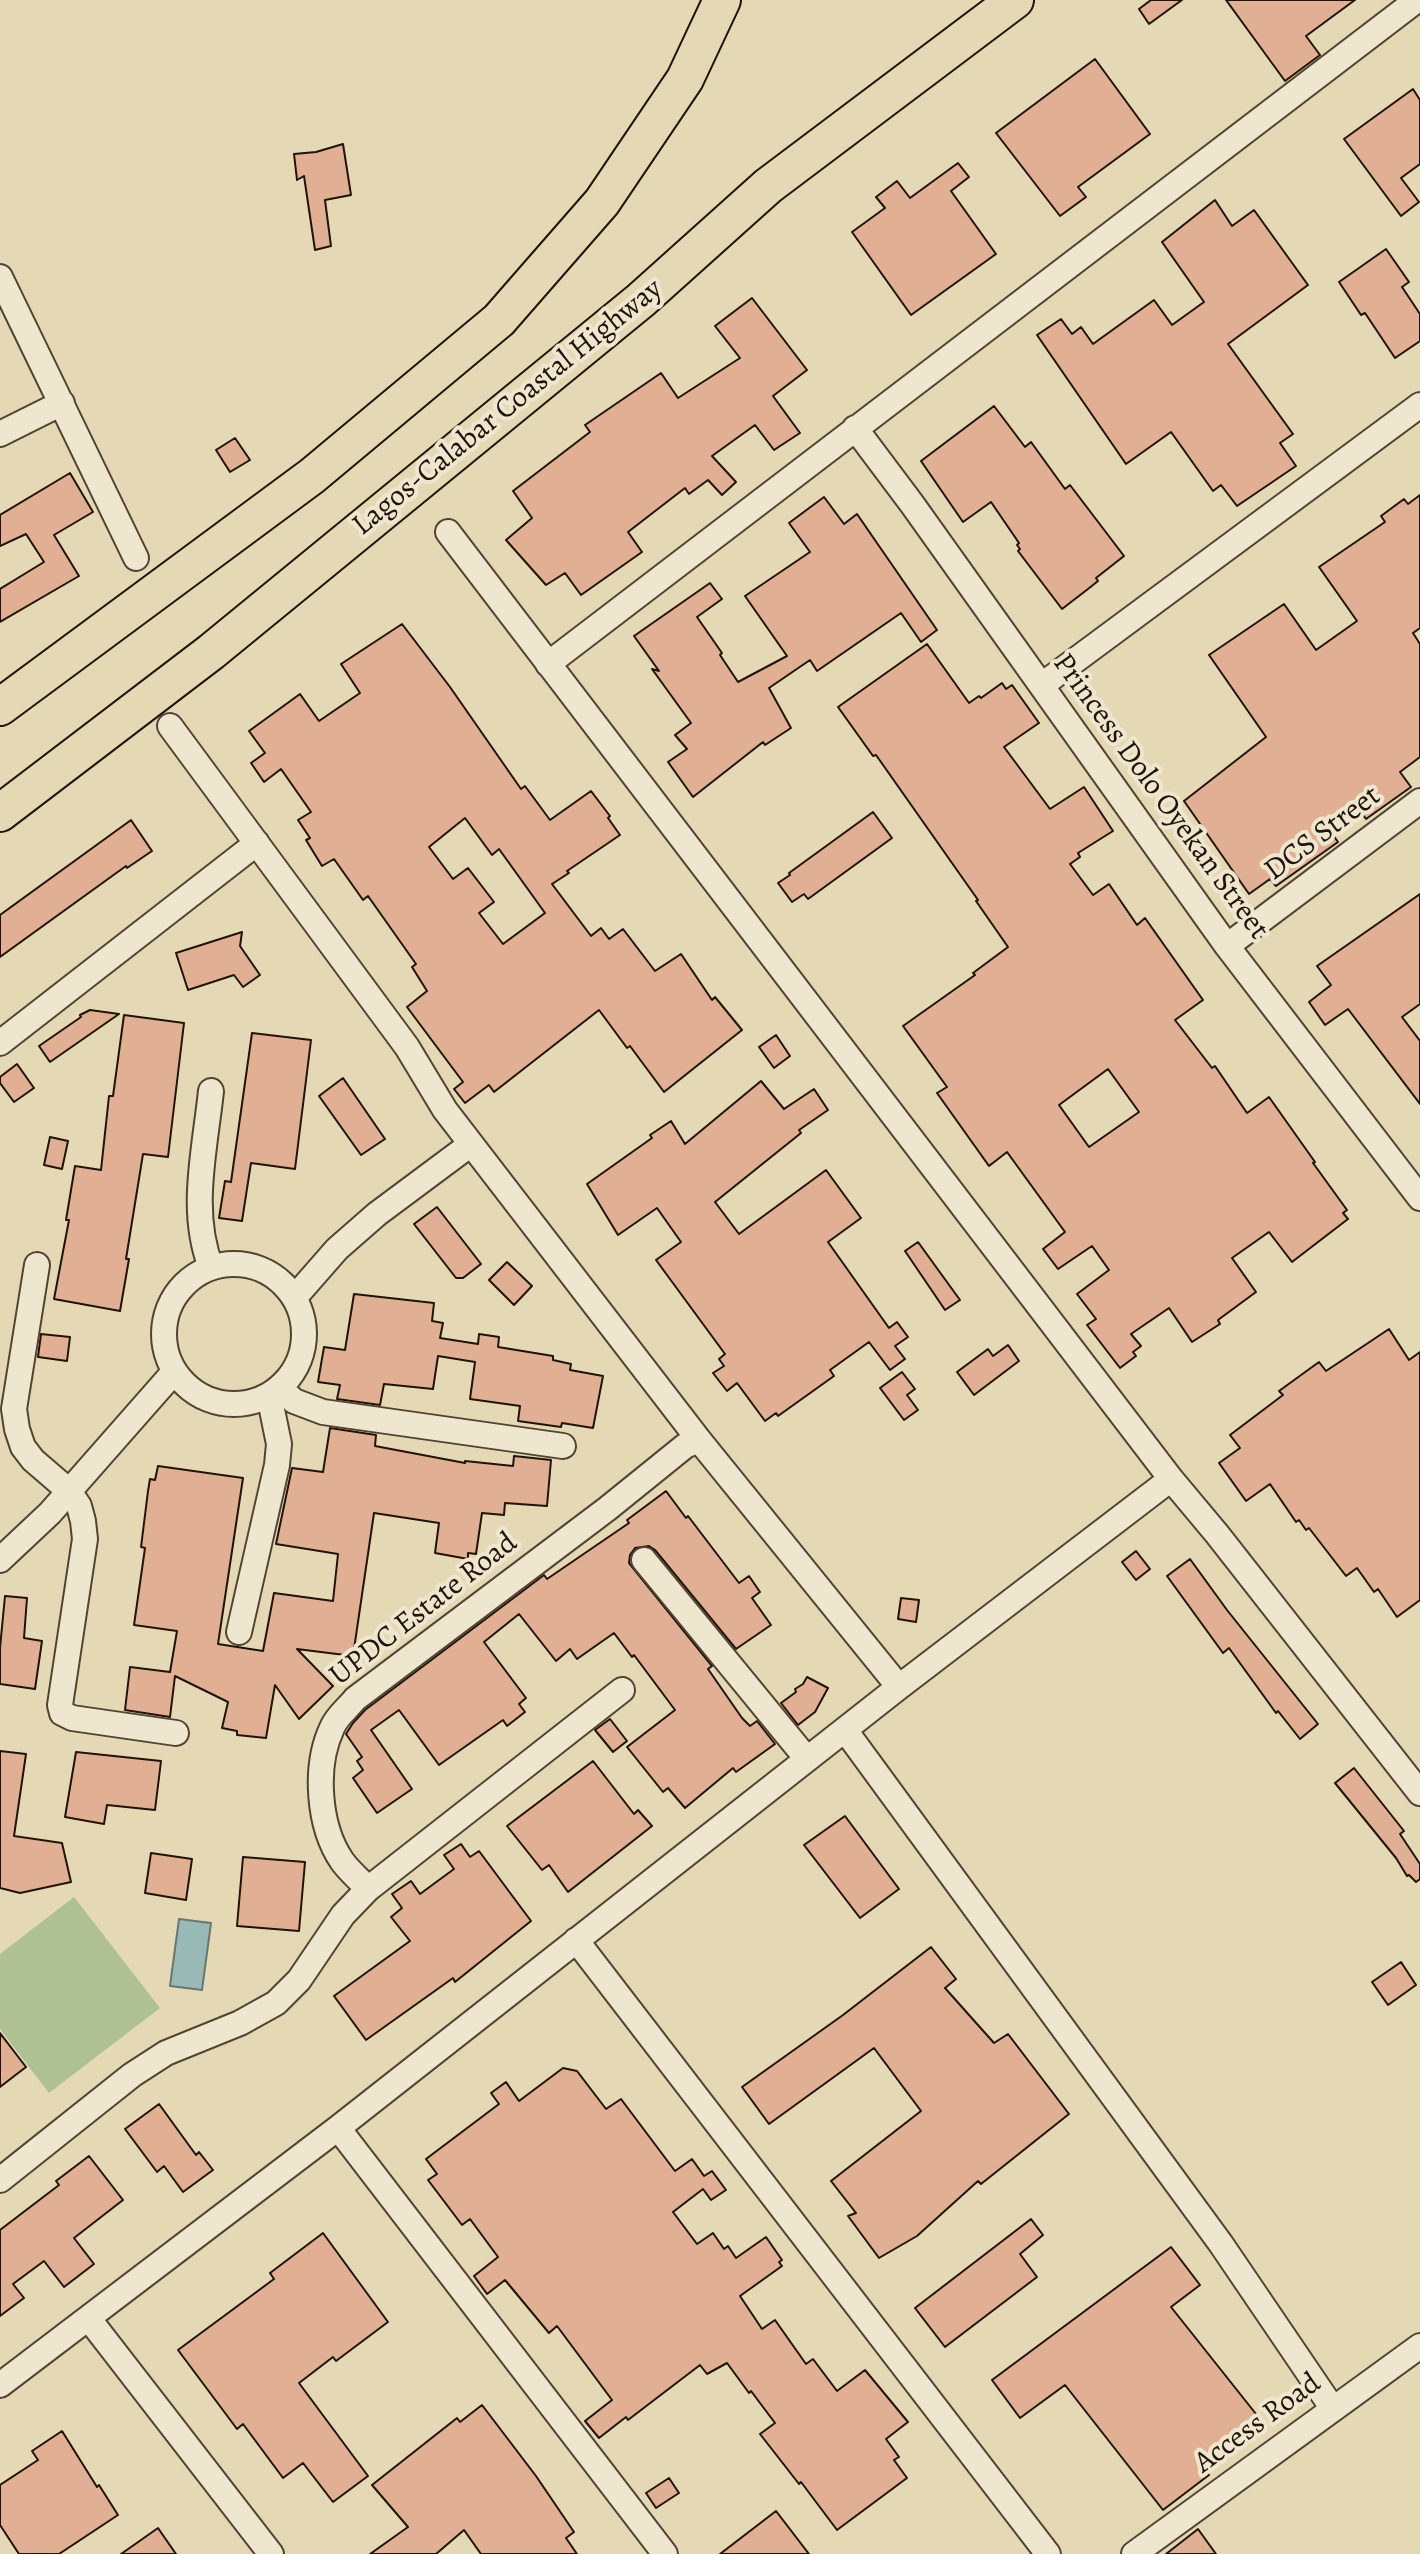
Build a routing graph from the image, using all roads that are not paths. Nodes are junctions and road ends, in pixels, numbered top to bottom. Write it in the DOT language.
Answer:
graph roads {
  1 [pos="722,0"];
  2 [pos="1015,0"];
  3 [pos="1417,0"];
  4 [pos="0,277"];
  5 [pos="62,403"];
  6 [pos="1420,405"];
  7 [pos="855,428"];
  8 [pos="0,434"];
  9 [pos="448,532"];
  10 [pos="136,558"];
  11 [pos="548,664"];
  12 [pos="1042,685"];
  13 [pos="0,707"];
  14 [pos="170,726"];
  15 [pos="1420,801"];
  16 [pos="0,813"];
  17 [pos="257,843"];
  18 [pos="1227,946"];
  19 [pos="0,1043"];
  20 [pos="211,1091"];
  21 [pos="471,1144"];
  22 [pos="1420,1198"];
  23 [pos="37,1265"];
  24 [pos="211,1267"];
  25 [pos="295,1297"];
  26 [pos="174,1372"];
  27 [pos="274,1392"];
  28 [pos="699,1440"];
  29 [pos="563,1446"];
  30 [pos="1171,1479"];
  31 [pos="69,1491"];
  32 [pos="0,1560"];
  33 [pos="644,1560"];
  34 [pos="239,1632"];
  35 [pos="899,1687"];
  36 [pos="622,1690"];
  37 [pos="845,1730"];
  38 [pos="176,1733"];
  39 [pos="807,1759"];
  40 [pos="1420,1793"];
  41 [pos="368,1889"];
  42 [pos="576,1940"];
  43 [pos="338,2128"];
  44 [pos="0,2180"];
  45 [pos="89,2319"];
  46 [pos="1420,2346"];
  47 [pos="0,2385"];
  48 [pos="1333,2409"];
  49 [pos="271,2554"];
  50 [pos="665,2554"];
  51 [pos="1048,2554"];
  52 [pos="1134,2554"];
  1 -- 13 [label="highway"];
  2 -- 16 [label="highway, Lagos-Calabar Coastal Highway"];
  3 -- 7 [label="street"];
  4 -- 5 [label="street"];
  5 -- 8 [label="street"];
  5 -- 10 [label="street"];
  6 -- 12 [label="street"];
  7 -- 11 [label="street"];
  7 -- 12 [label="street, Princess Dolo Oyekan Street"];
  9 -- 11 [label="street"];
  11 -- 30 [label="street"];
  12 -- 18 [label="street, Princess Dolo Oyekan Street"];
  14 -- 17 [label="street"];
  15 -- 18 [label="street, DCS Street"];
  17 -- 19 [label="street"];
  17 -- 21 [label="street"];
  18 -- 22 [label="street, Princess Dolo Oyekan Street"];
  20 -- 24 [label="street"];
  21 -- 25 [label="street"];
  21 -- 28 [label="street"];
  23 -- 31 [label="street"];
  24 -- 25 [label="street"];
  24 -- 26 [label="street"];
  25 -- 27 [label="street"];
  26 -- 27 [label="street"];
  26 -- 31 [label="street"];
  27 -- 29 [label="street"];
  27 -- 34 [label="street"];
  28 -- 35 [label="street"];
  28 -- 41 [label="street, UPDC Estate Road"];
  30 -- 35 [label="street"];
  30 -- 40 [label="street"];
  31 -- 32 [label="street"];
  31 -- 38 [label="street"];
  33 -- 39 [label="street"];
  35 -- 37 [label="street"];
  36 -- 41 [label="street"];
  37 -- 39 [label="street"];
  37 -- 48 [label="street"];
  39 -- 42 [label="street"];
  41 -- 44 [label="street"];
  42 -- 43 [label="street"];
  42 -- 51 [label="street"];
  43 -- 45 [label="street"];
  43 -- 50 [label="street"];
  45 -- 47 [label="street"];
  45 -- 49 [label="street"];
  46 -- 48 [label="street, Access Road"];
  48 -- 52 [label="street, Access Road"];
}
